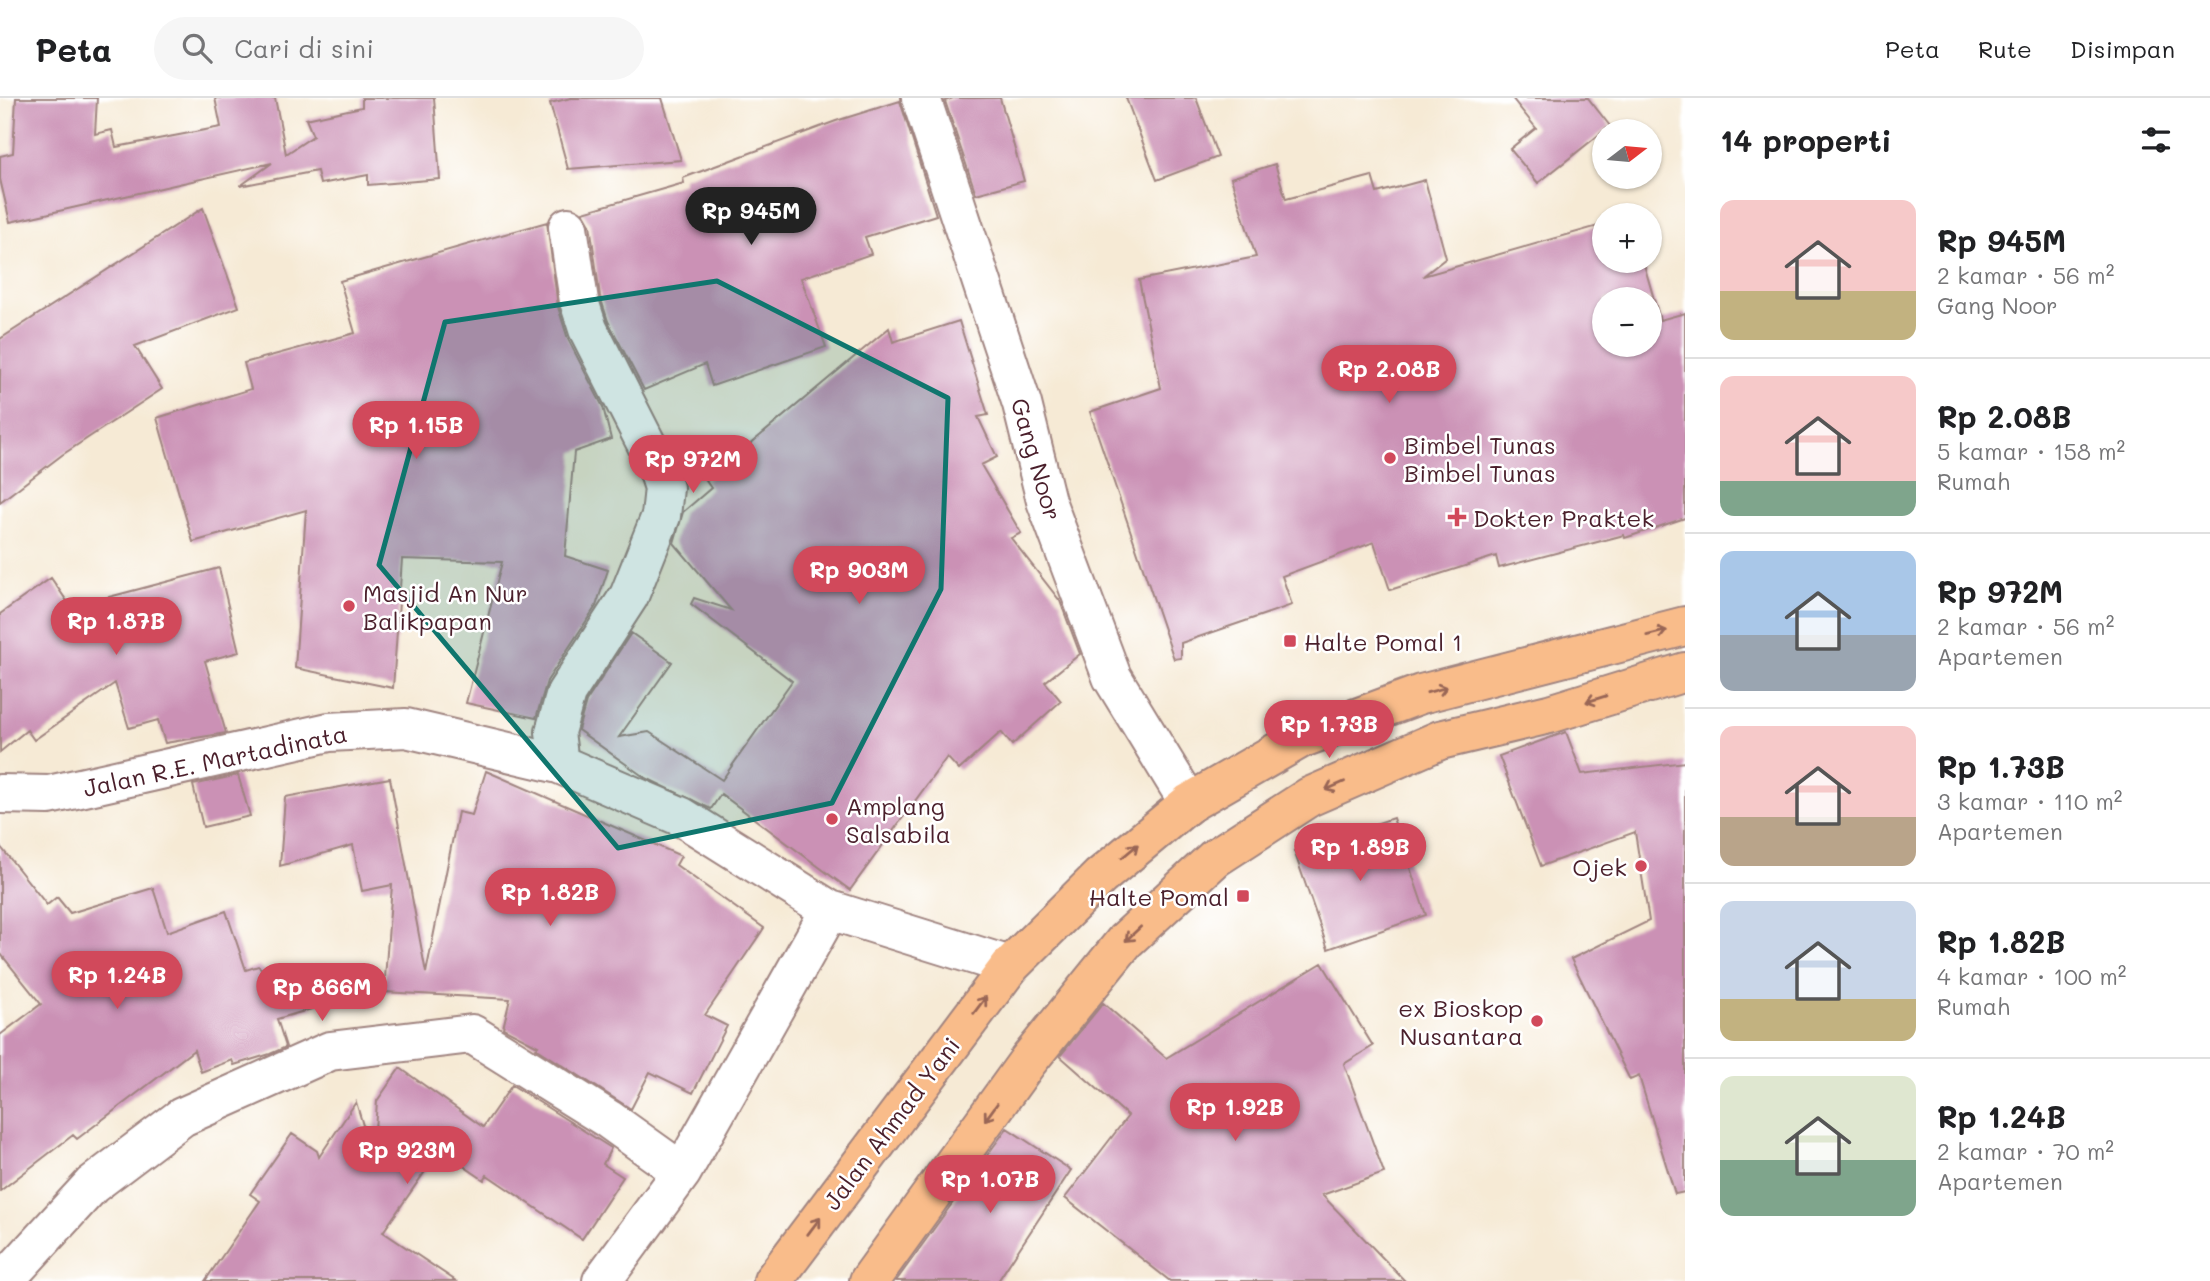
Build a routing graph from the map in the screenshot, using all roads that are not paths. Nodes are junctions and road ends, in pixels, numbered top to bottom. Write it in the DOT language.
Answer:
graph roads {
  1 [pos="920,98"];
  2 [pos="568,228"];
  3 [pos="1685,626"];
  4 [pos="1685,672"];
  5 [pos="1637,687"];
  6 [pos="1685,698"];
  7 [pos="559,764"];
  8 [pos="0,794"];
  9 [pos="1189,803"];
  10 [pos="830,910"];
  11 [pos="1010,965"];
  12 [pos="682,1172"];
  13 [pos="4,1281"];
  14 [pos="602,1281"];
  15 [pos="773,1281"];
  16 [pos="869,1281"];
  1 -- 9 [label="street, Gang Noor"];
  2 -- 7 [label="street"];
  9 -- 3 [label="main road, Jalan Ahmad Yani, one-way"];
  4 -- 5 [label="main road"];
  5 -- 6 [label="main road"];
  5 -- 16 [label="main road, one-way"];
  7 -- 8 [label="street, Jalan R.E. Martadinata"];
  7 -- 10 [label="street, Jalan R.E. Martadinata"];
  11 -- 9 [label="main road, Jalan Ahmad Yani, one-way"];
  10 -- 11 [label="street, Jalan R.E. Martadinata"];
  10 -- 12 [label="street"];
  15 -- 11 [label="main road, Jalan Ahmad Yani, one-way"];
  12 -- 13 [label="street"];
  12 -- 14 [label="street"];
}
